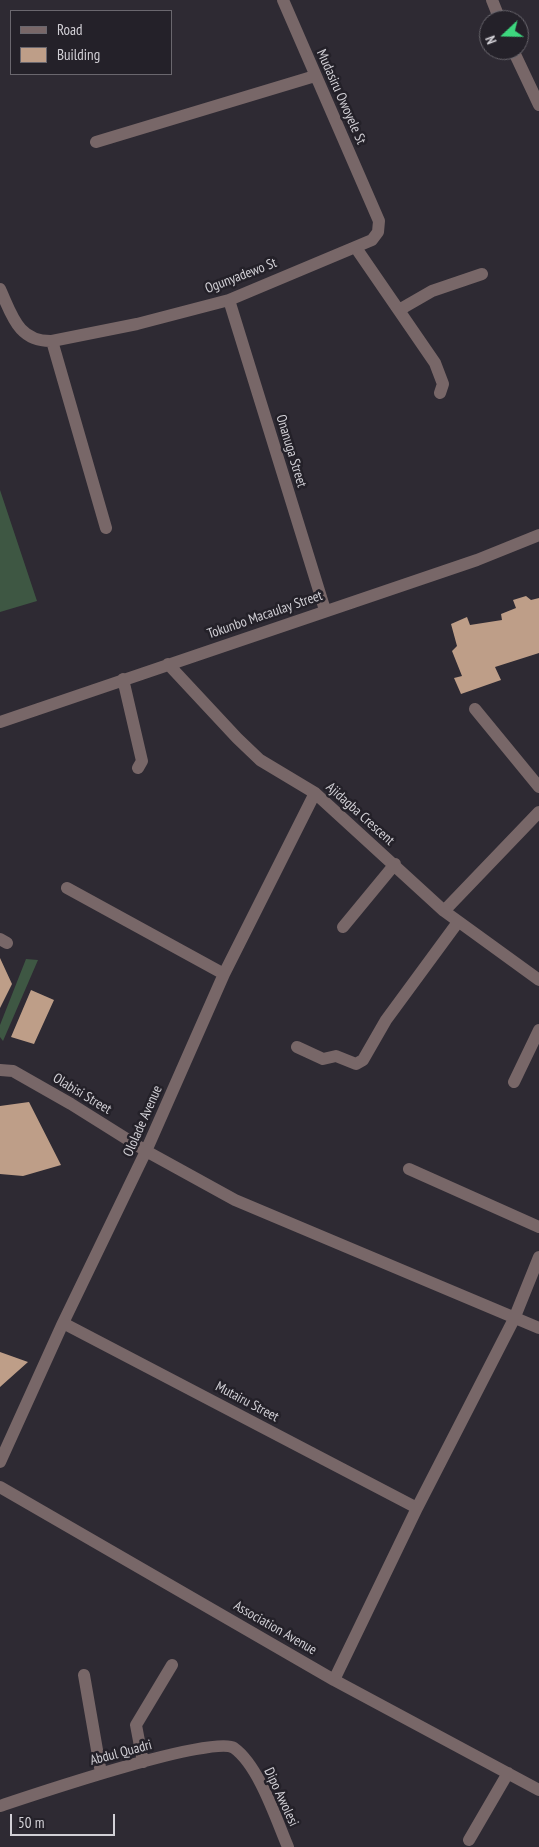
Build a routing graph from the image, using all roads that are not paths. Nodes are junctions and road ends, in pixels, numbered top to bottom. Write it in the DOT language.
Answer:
graph roads {
  1 [pos="283,0"];
  2 [pos="519,60"];
  3 [pos="315,76"];
  4 [pos="534,86"];
  5 [pos="539,106"];
  6 [pos="96,142"];
  7 [pos="373,206"];
  8 [pos="356,248"];
  9 [pos="482,274"];
  10 [pos="0,289"];
  11 [pos="229,300"];
  12 [pos="399,310"];
  13 [pos="52,341"];
  14 [pos="440,393"];
  15 [pos="106,528"];
  16 [pos="539,535"];
  17 [pos="324,610"];
  18 [pos="168,664"];
  19 [pos="123,679"];
  20 [pos="475,709"];
  21 [pos="0,722"];
  22 [pos="138,768"];
  23 [pos="539,787"];
  24 [pos="315,793"];
  25 [pos="539,812"];
  26 [pos="395,864"];
  27 [pos="67,888"];
  28 [pos="444,911"];
  29 [pos="458,922"];
  30 [pos="343,927"];
  31 [pos="224,974"];
  32 [pos="538,977"];
  33 [pos="539,1030"];
  34 [pos="297,1046"];
  35 [pos="0,1070"];
  36 [pos="514,1082"];
  37 [pos="146,1151"];
  38 [pos="409,1169"];
  39 [pos="539,1227"];
  40 [pos="539,1257"];
  41 [pos="514,1319"];
  42 [pos="63,1323"];
  43 [pos="539,1328"];
  44 [pos="0,1462"];
  45 [pos="0,1486"];
  46 [pos="417,1508"];
  47 [pos="172,1665"];
  48 [pos="84,1675"];
  49 [pos="334,1680"];
  50 [pos="247,1760"];
  51 [pos="143,1762"];
  52 [pos="102,1773"];
  53 [pos="508,1773"];
  54 [pos="539,1790"];
  55 [pos="0,1806"];
  56 [pos="469,1840"];
  57 [pos="288,1847"];
  1 -- 3 [label="street, Mudasiru Owoyele St"];
  2 -- 4 [label="street"];
  3 -- 6 [label="street"];
  3 -- 7 [label="street, Mudasiru Owoyele St"];
  4 -- 5 [label="street"];
  7 -- 8 [label="street, Ogunyadewo St"];
  8 -- 11 [label="street, Ogunyadewo St"];
  8 -- 12 [label="street"];
  9 -- 12 [label="street"];
  10 -- 13 [label="street"];
  11 -- 13 [label="street, Ogunyadewo St"];
  11 -- 17 [label="street, Onanuga Street"];
  12 -- 14 [label="street"];
  13 -- 15 [label="street"];
  16 -- 17 [label="street, Tokunbo Macaulay Street"];
  17 -- 18 [label="street, Tokunbo Macaulay Street"];
  18 -- 19 [label="street, Tokunbo Macaulay Street"];
  18 -- 24 [label="street, Ajidagba Crescent"];
  19 -- 21 [label="street, Tokunbo Macaulay Street"];
  19 -- 22 [label="street"];
  20 -- 23 [label="street"];
  24 -- 26 [label="street, Ajidagba Crescent"];
  24 -- 31 [label="street, Ololade Avenue"];
  25 -- 28 [label="street"];
  26 -- 28 [label="street, Ajidagba Crescent"];
  26 -- 30 [label="street"];
  27 -- 31 [label="street"];
  28 -- 29 [label="street, Ajidagba Crescent"];
  29 -- 32 [label="street, Ajidagba Crescent"];
  29 -- 34 [label="street"];
  31 -- 37 [label="street, Ololade Avenue"];
  33 -- 36 [label="street"];
  35 -- 37 [label="street, Olabisi Street"];
  37 -- 41 [label="street, Olabisi Street"];
  37 -- 42 [label="street, Ololade Avenue"];
  38 -- 39 [label="street"];
  40 -- 41 [label="street"];
  41 -- 43 [label="street, Olabisi Street"];
  41 -- 46 [label="street"];
  42 -- 44 [label="street, Ololade Avenue"];
  42 -- 46 [label="street, Mutairu Street"];
  45 -- 49 [label="street, Association Avenue"];
  46 -- 49 [label="street"];
  47 -- 51 [label="street"];
  48 -- 52 [label="street"];
  49 -- 53 [label="street, Association Avenue"];
  50 -- 51 [label="street, Abdul Quadri"];
  50 -- 57 [label="street, Dipo Awolesi"];
  51 -- 52 [label="street, Abdul Quadri"];
  52 -- 55 [label="street, Abdul Quadri"];
  53 -- 54 [label="street, Association Avenue"];
  53 -- 56 [label="street"];
}
